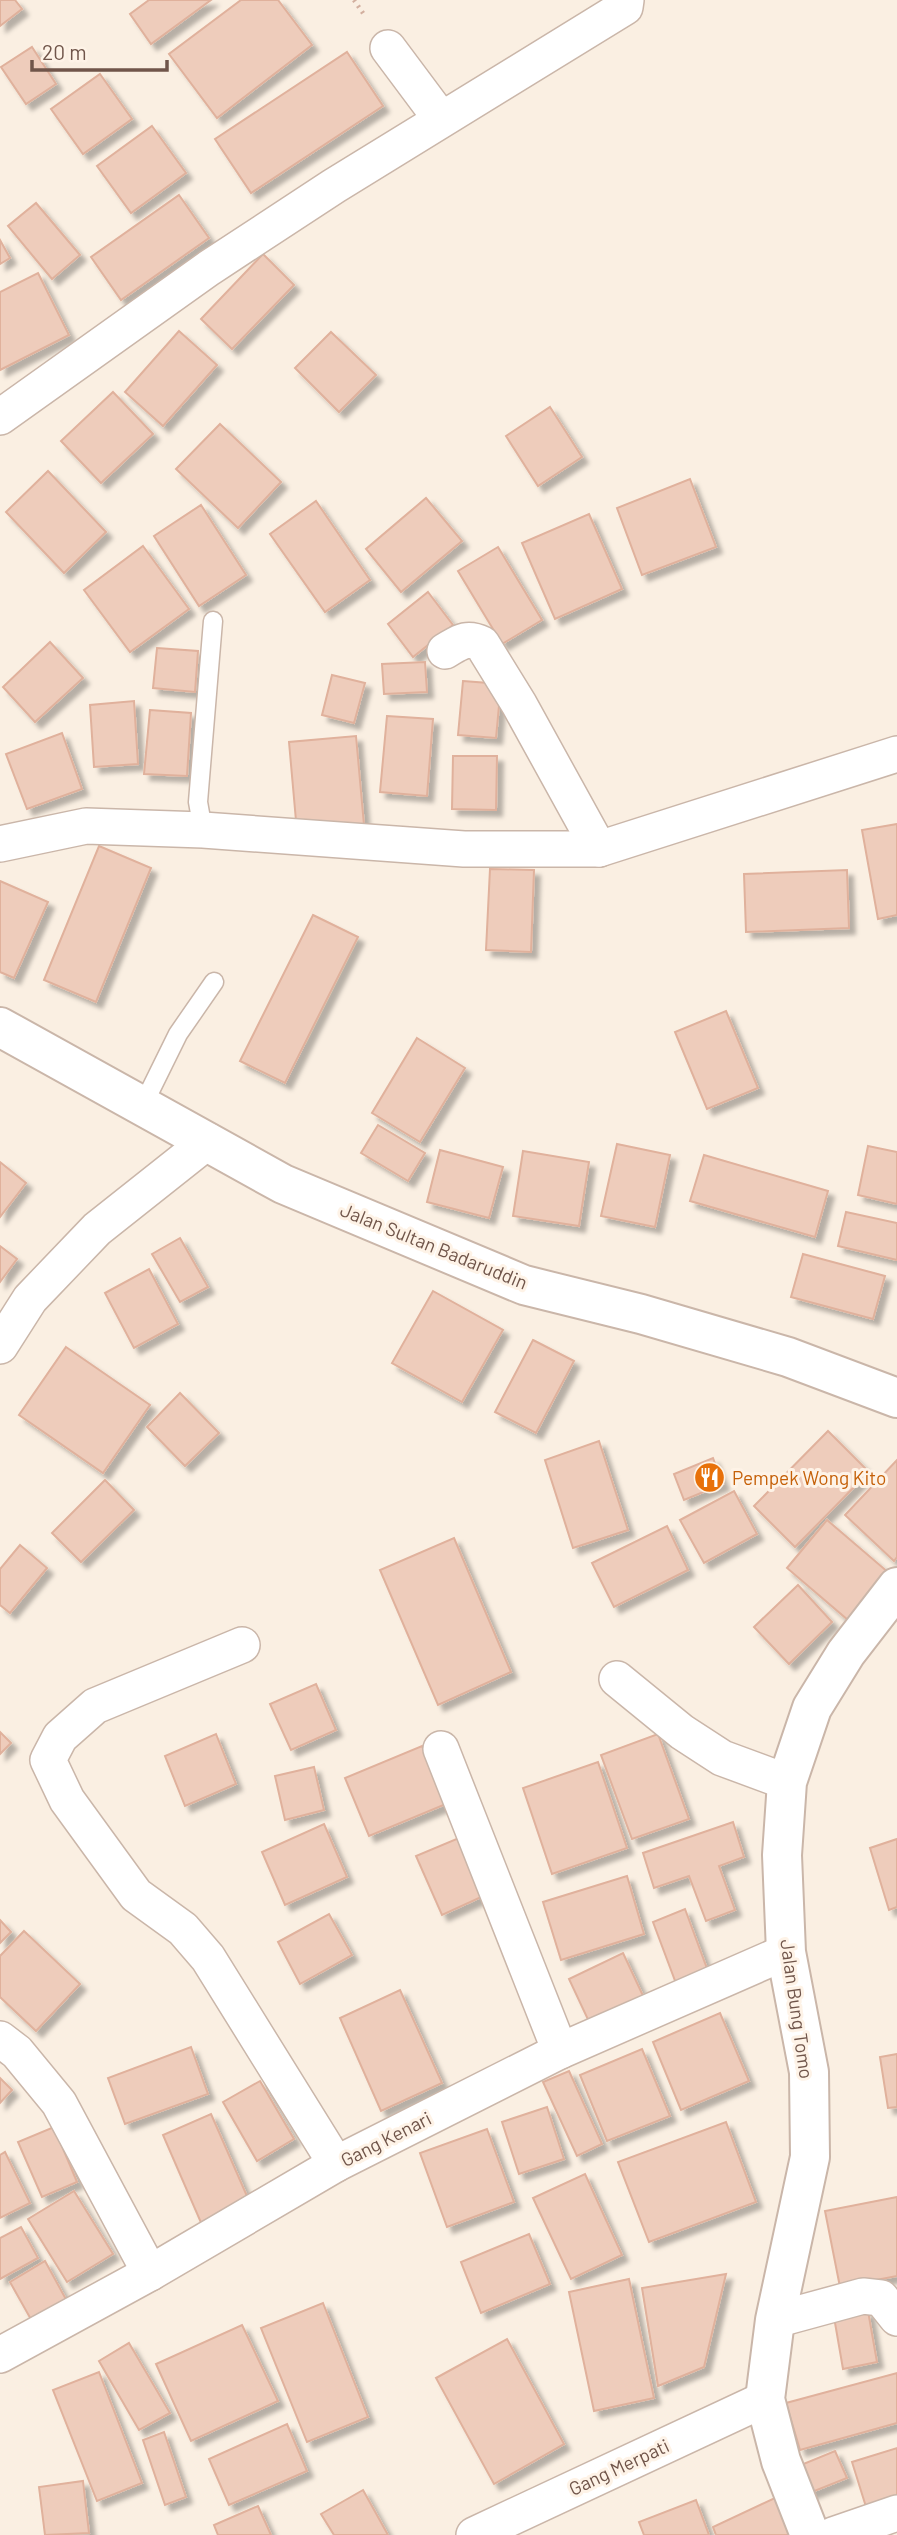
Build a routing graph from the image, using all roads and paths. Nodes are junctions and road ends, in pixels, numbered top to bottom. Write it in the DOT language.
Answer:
graph roads {
  1 [pos="629,2"];
  2 [pos="388,48"];
  3 [pos="441,119"];
  4 [pos="0,417"];
  5 [pos="213,621"];
  6 [pos="445,651"];
  7 [pos="897,754"];
  8 [pos="203,830"];
  9 [pos="0,844"];
  10 [pos="599,849"];
  11 [pos="214,982"];
  12 [pos="0,1027"];
  13 [pos="143,1105"];
  14 [pos="208,1141"];
  15 [pos="0,1346"];
  16 [pos="897,1398"];
  17 [pos="897,1587"];
  18 [pos="242,1645"];
  19 [pos="617,1679"];
  20 [pos="441,1749"];
  21 [pos="787,1782"];
  22 [pos="786,1952"];
  23 [pos="0,2039"];
  24 [pos="560,2051"];
  25 [pos="336,2164"];
  26 [pos="150,2273"];
  27 [pos="897,2318"];
  28 [pos="775,2320"];
  29 [pos="0,2355"];
  30 [pos="765,2399"];
  31 [pos="897,2512"];
  32 [pos="474,2535"];
  33 [pos="810,2535"];
  34 [pos="833,2535"];
  1 -- 3 [label="street"];
  2 -- 3 [label="street"];
  3 -- 4 [label="street"];
  5 -- 8 [label="lane"];
  6 -- 10 [label="street"];
  7 -- 10 [label="street"];
  8 -- 9 [label="street"];
  8 -- 10 [label="street"];
  11 -- 13 [label="lane"];
  12 -- 13 [label="street, Jalan Sultan Badaruddin"];
  13 -- 14 [label="street, Jalan Sultan Badaruddin"];
  14 -- 15 [label="street"];
  14 -- 16 [label="street, Jalan Sultan Badaruddin"];
  17 -- 21 [label="street, Jalan Bung Tomo"];
  18 -- 25 [label="street"];
  19 -- 21 [label="street"];
  20 -- 24 [label="street"];
  21 -- 22 [label="street, Jalan Bung Tomo"];
  22 -- 24 [label="street, Gang Kenari"];
  22 -- 28 [label="street, Jalan Bung Tomo"];
  23 -- 26 [label="street"];
  24 -- 25 [label="street, Gang Kenari"];
  25 -- 26 [label="street, Gang Kenari"];
  26 -- 29 [label="street, Gang Kenari"];
  27 -- 28 [label="street"];
  28 -- 30 [label="street, Jalan Bung Tomo"];
  30 -- 32 [label="street, Gang Merpati"];
  30 -- 33 [label="street, Jalan Bung Tomo"];
  31 -- 34 [label="street"];
}
